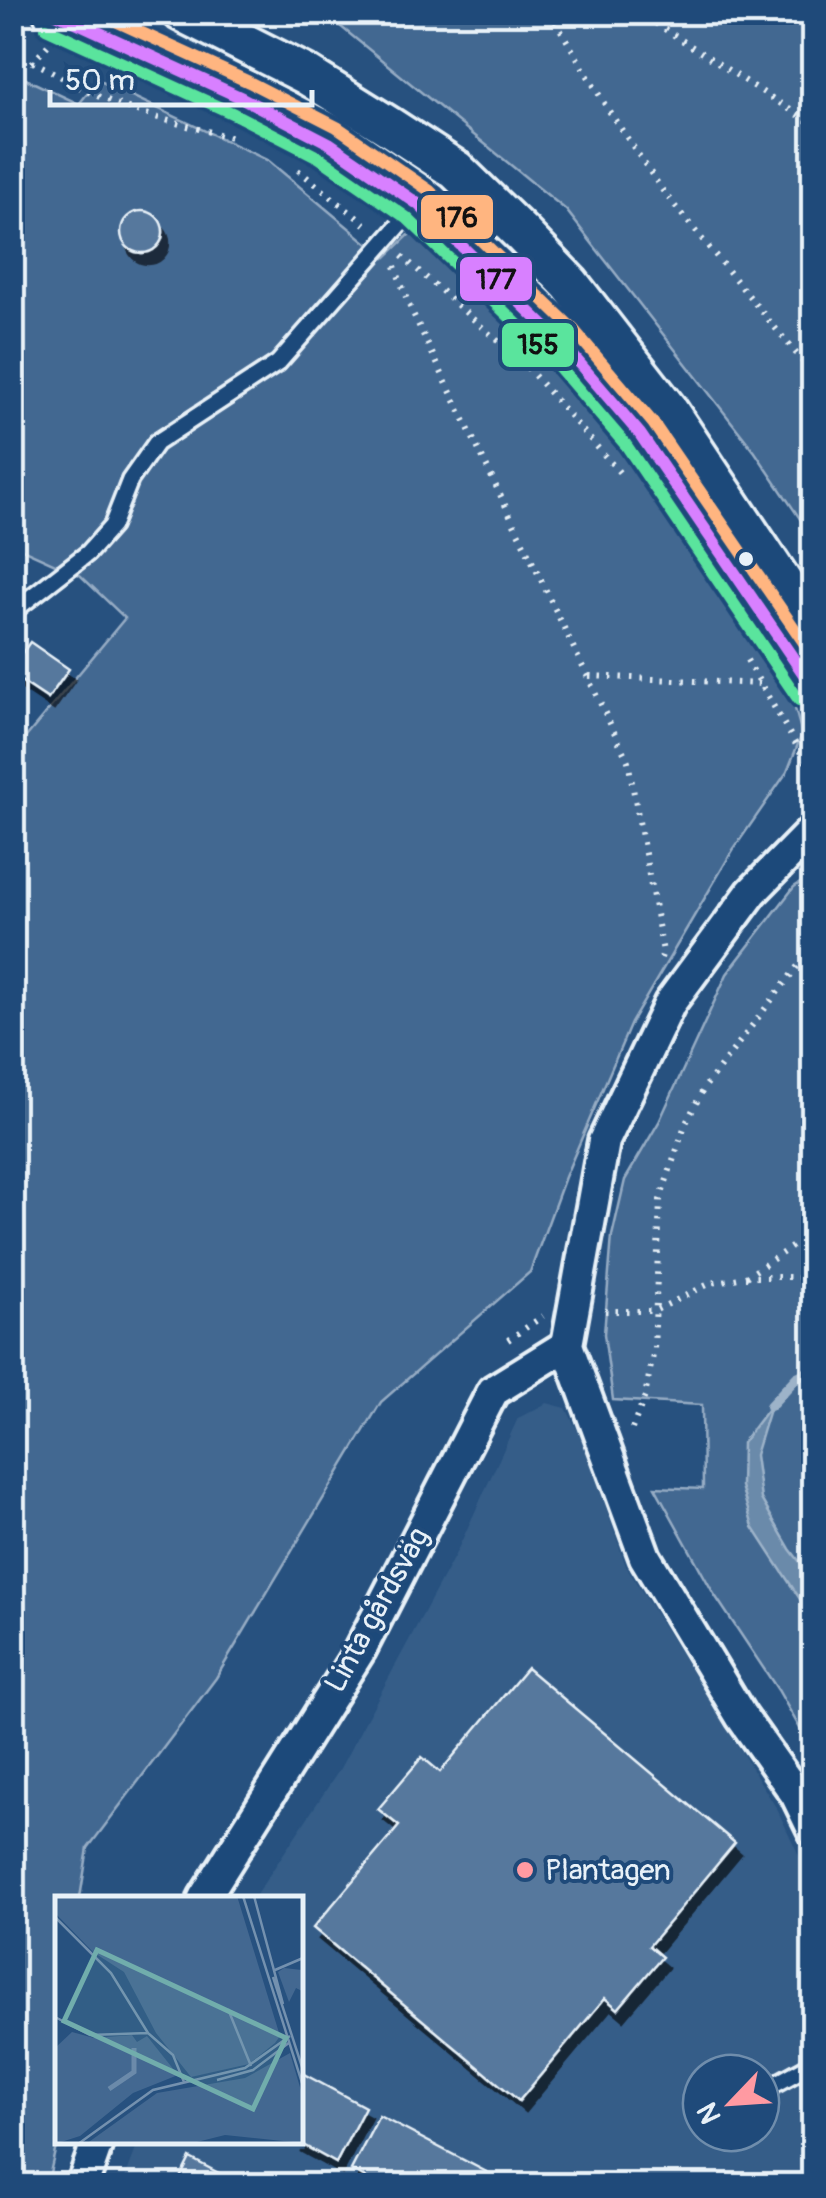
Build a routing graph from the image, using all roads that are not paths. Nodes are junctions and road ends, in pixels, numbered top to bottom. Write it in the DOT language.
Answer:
graph roads {
  1 [pos="54,12"];
  2 [pos="182,12"];
  3 [pos="418,204"];
  4 [pos="12,612"];
  5 [pos="814,630"];
  6 [pos="814,690"];
  7 [pos="814,829"];
  8 [pos="567,1344"];
  9 [pos="814,1831"];
  10 [pos="205,1896"];
  11 [pos="814,2063"];
  12 [pos="781,2081"];
  13 [pos="97,2143"];
  14 [pos="82,2186"];
  1 -- 3 [label="street"];
  2 -- 5 [label="street"];
  3 -- 4 [label="lane"];
  3 -- 6 [label="street"];
  7 -- 8 [label="street"];
  8 -- 9 [label="street"];
  8 -- 10 [label="street, Linta gårdsväg"];
  11 -- 12 [label="lane"];
  13 -- 14 [label="street"];
}
